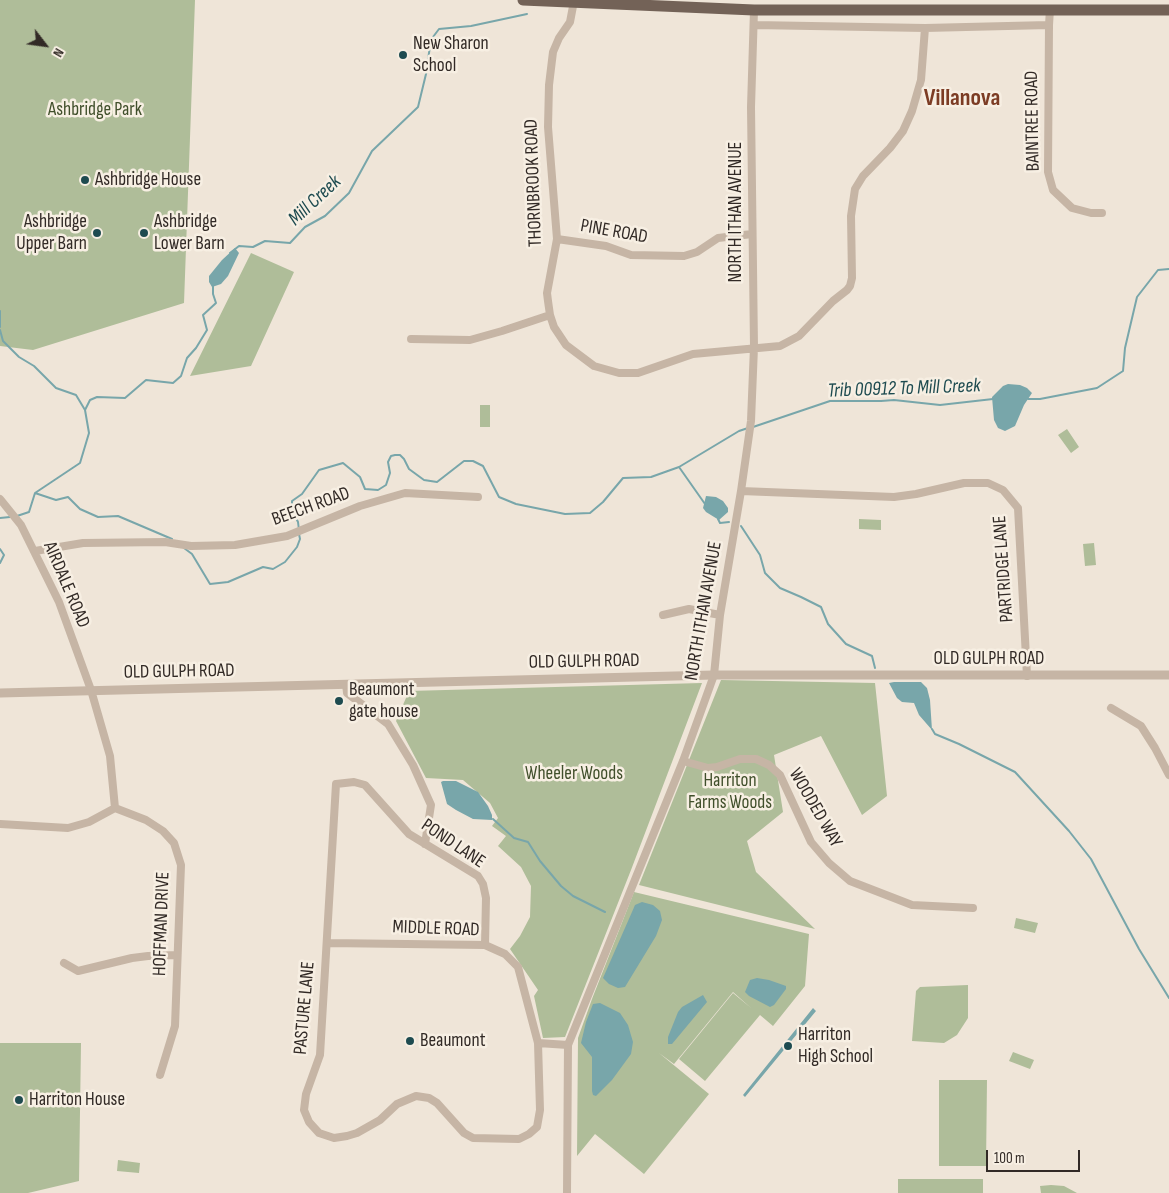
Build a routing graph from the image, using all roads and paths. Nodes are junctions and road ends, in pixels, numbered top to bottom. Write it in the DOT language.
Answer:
graph roads {
  1 [pos="523,0"];
  2 [pos="574,2"];
  3 [pos="768,5"];
  4 [pos="1098,5"];
  5 [pos="886,6"];
  6 [pos="1050,9"];
  7 [pos="754,10"];
  8 [pos="1169,10"];
  9 [pos="754,25"];
  10 [pos="1049,26"];
  11 [pos="924,28"];
  12 [pos="1102,212"];
  13 [pos="752,234"];
  14 [pos="557,239"];
  15 [pos="550,316"];
  16 [pos="410,339"];
  17 [pos="754,347"];
  18 [pos="741,491"];
  19 [pos="478,497"];
  20 [pos="0,499"];
  21 [pos="35,551"];
  22 [pos="663,615"];
  23 [pos="720,615"];
  24 [pos="714,675"];
  25 [pos="1169,675"];
  26 [pos="1027,676"];
  27 [pos="346,684"];
  28 [pos="91,690"];
  29 [pos="0,694"];
  30 [pos="1111,708"];
  31 [pos="683,761"];
  32 [pos="1169,775"];
  33 [pos="365,785"];
  34 [pos="115,808"];
  35 [pos="0,824"];
  36 [pos="426,844"];
  37 [pos="973,908"];
  38 [pos="327,943"];
  39 [pos="485,945"];
  40 [pos="177,956"];
  41 [pos="64,963"];
  42 [pos="538,1043"];
  43 [pos="568,1045"];
  44 [pos="160,1075"];
  45 [pos="567,1193"];
  1 -- 2 [label="main road"];
  2 -- 7 [label="main road"];
  2 -- 14 [label="street, THORNBROOK ROAD"];
  3 -- 5 [label="main road"];
  3 -- 7 [label="main road"];
  4 -- 6 [label="main road"];
  4 -- 8 [label="main road"];
  5 -- 6 [label="main road"];
  6 -- 10 [label="street, BAINTREE ROAD"];
  7 -- 9 [label="street, NORTH ITHAN AVENUE"];
  9 -- 11 [label="street"];
  9 -- 13 [label="street, NORTH ITHAN AVENUE"];
  10 -- 11 [label="street"];
  10 -- 12 [label="street, BAINTREE ROAD"];
  11 -- 17 [label="street, THORNBROOK ROAD"];
  13 -- 14 [label="street, PINE ROAD"];
  13 -- 17 [label="street, NORTH ITHAN AVENUE"];
  14 -- 15 [label="street, THORNBROOK ROAD"];
  15 -- 16 [label="street"];
  15 -- 17 [label="street, THORNBROOK ROAD"];
  17 -- 18 [label="street, NORTH ITHAN AVENUE"];
  18 -- 23 [label="street, NORTH ITHAN AVENUE"];
  18 -- 26 [label="street, PARTRIDGE LANE"];
  19 -- 21 [label="street, BEECH ROAD"];
  20 -- 21 [label="street, AIRDALE ROAD"];
  21 -- 28 [label="street, AIRDALE ROAD"];
  22 -- 23 [label="street"];
  23 -- 24 [label="street, NORTH ITHAN AVENUE"];
  24 -- 26 [label="street, OLD GULPH ROAD"];
  24 -- 27 [label="street, OLD GULPH ROAD"];
  24 -- 31 [label="street, NORTH ITHAN AVENUE"];
  25 -- 26 [label="street, OLD GULPH ROAD"];
  27 -- 28 [label="street, OLD GULPH ROAD"];
  27 -- 36 [label="street"];
  28 -- 29 [label="street, OLD GULPH ROAD"];
  28 -- 34 [label="street, AIRDALE ROAD"];
  30 -- 32 [label="street"];
  31 -- 37 [label="street, WOODED WAY"];
  31 -- 43 [label="street, NORTH ITHAN AVENUE"];
  33 -- 36 [label="street, POND LANE"];
  33 -- 38 [label="street, PASTURE LANE"];
  34 -- 35 [label="street"];
  34 -- 40 [label="street, HOFFMAN DRIVE"];
  36 -- 39 [label="street, POND LANE"];
  38 -- 39 [label="street, MIDDLE ROAD"];
  38 -- 42 [label="street, PASTURE LANE"];
  39 -- 42 [label="street, MIDDLE ROAD"];
  40 -- 41 [label="street"];
  40 -- 44 [label="street, HOFFMAN DRIVE"];
  42 -- 43 [label="street"];
  43 -- 45 [label="street, NORTH ITHAN AVENUE"];
}
